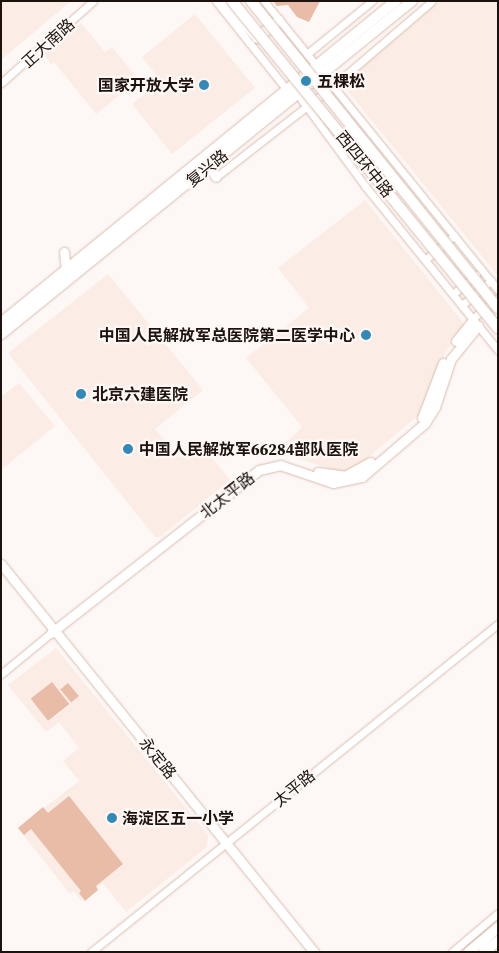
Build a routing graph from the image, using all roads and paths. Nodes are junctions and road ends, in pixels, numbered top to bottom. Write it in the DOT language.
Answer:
graph roads {
  1 [pos="93,1"];
  2 [pos="216,1"];
  3 [pos="224,1"];
  4 [pos="232,1"];
  5 [pos="251,1"];
  6 [pos="264,1"];
  7 [pos="372,1"];
  8 [pos="396,1"];
  9 [pos="412,1"];
  10 [pos="432,1"];
  11 [pos="279,20"];
  12 [pos="258,38"];
  13 [pos="306,54"];
  14 [pos="317,66"];
  15 [pos="324,74"];
  16 [pos="1,83"];
  17 [pos="333,86"];
  18 [pos="290,87"];
  19 [pos="298,95"];
  20 [pos="304,108"];
  21 [pos="209,167"];
  22 [pos="216,177"];
  23 [pos="454,236"];
  24 [pos="64,252"];
  25 [pos="425,260"];
  26 [pos="66,270"];
  27 [pos="482,270"];
  28 [pos="490,281"];
  29 [pos="498,290"];
  30 [pos="453,294"];
  31 [pos="498,298"];
  32 [pos="462,305"];
  33 [pos="498,308"];
  34 [pos="475,322"];
  35 [pos="1,323"];
  36 [pos="498,328"];
  37 [pos="1,334"];
  38 [pos="498,350"];
  39 [pos="1,564"];
  40 [pos="1,571"];
  41 [pos="498,624"];
  42 [pos="54,631"];
  43 [pos="1,674"];
  44 [pos="224,844"];
  45 [pos="498,913"];
  46 [pos="498,928"];
  47 [pos="498,941"];
  48 [pos="498,946"];
  49 [pos="91,952"];
  50 [pos="308,952"];
  51 [pos="314,952"];
  52 [pos="452,952"];
  53 [pos="469,952"];
  54 [pos="486,952"];
  1 -- 16 [label="street, 正大南路"];
  2 -- 18 [label="street"];
  3 -- 12 [label="highway"];
  4 -- 36 [label="highway, 西四环中路, bridge"];
  5 -- 33 [label="highway, 西四环中路, bridge"];
  6 -- 11 [label="street"];
  7 -- 13 [label="street"];
  8 -- 14 [label="highway, 复兴路"];
  9 -- 15 [label="highway, 复兴路"];
  10 -- 17 [label="street"];
  11 -- 12 [label="highway"];
  11 -- 13 [label="street"];
  12 -- 18 [label="highway"];
  13 -- 14 [label="street"];
  14 -- 15 [label="street"];
  14 -- 18 [label="highway, 复兴路"];
  15 -- 17 [label="street, 西四环中路"];
  15 -- 19 [label="highway, 复兴路"];
  17 -- 20 [label="street, 复兴路"];
  17 -- 23 [label="street, 西四环中路"];
  18 -- 19 [label="highway"];
  18 -- 26 [label="highway, 复兴路"];
  19 -- 20 [label="street, 西四环中路"];
  19 -- 21 [label="highway, 复兴路"];
  20 -- 22 [label="street, 复兴路"];
  20 -- 25 [label="street, 西四环中路"];
  21 -- 22 [label="main road"];
  21 -- 37 [label="highway, 复兴路"];
  23 -- 25 [label="street"];
  23 -- 27 [label="street, 西四环中路"];
  24 -- 26 [label="main road"];
  25 -- 30 [label="street, 西四环中路"];
  26 -- 35 [label="highway, 复兴路"];
  27 -- 28 [label="street, 西四环中路"];
  27 -- 30 [label="street"];
  28 -- 29 [label="street, 西四环中路"];
  28 -- 32 [label="street"];
  30 -- 32 [label="street, 西四环中路"];
  31 -- 34 [label="street"];
  32 -- 34 [label="street, 西四环中路"];
  34 -- 38 [label="street, 西四环中路"];
  34 -- 42 [label="main road, 北太平路"];
  39 -- 42 [label="main road, 永定路"];
  40 -- 42 [label="main road, 永定路"];
  41 -- 44 [label="street, 太平路"];
  42 -- 43 [label="street, 北太平路"];
  42 -- 44 [label="main road, 永定路"];
  44 -- 49 [label="street, 太平路"];
  44 -- 50 [label="main road, 永定路"];
  44 -- 51 [label="main road, 永定路"];
  45 -- 52 [label="street"];
  46 -- 53 [label="highway"];
  47 -- 54 [label="highway"];
  48 -- 54 [label="highway"];
}
